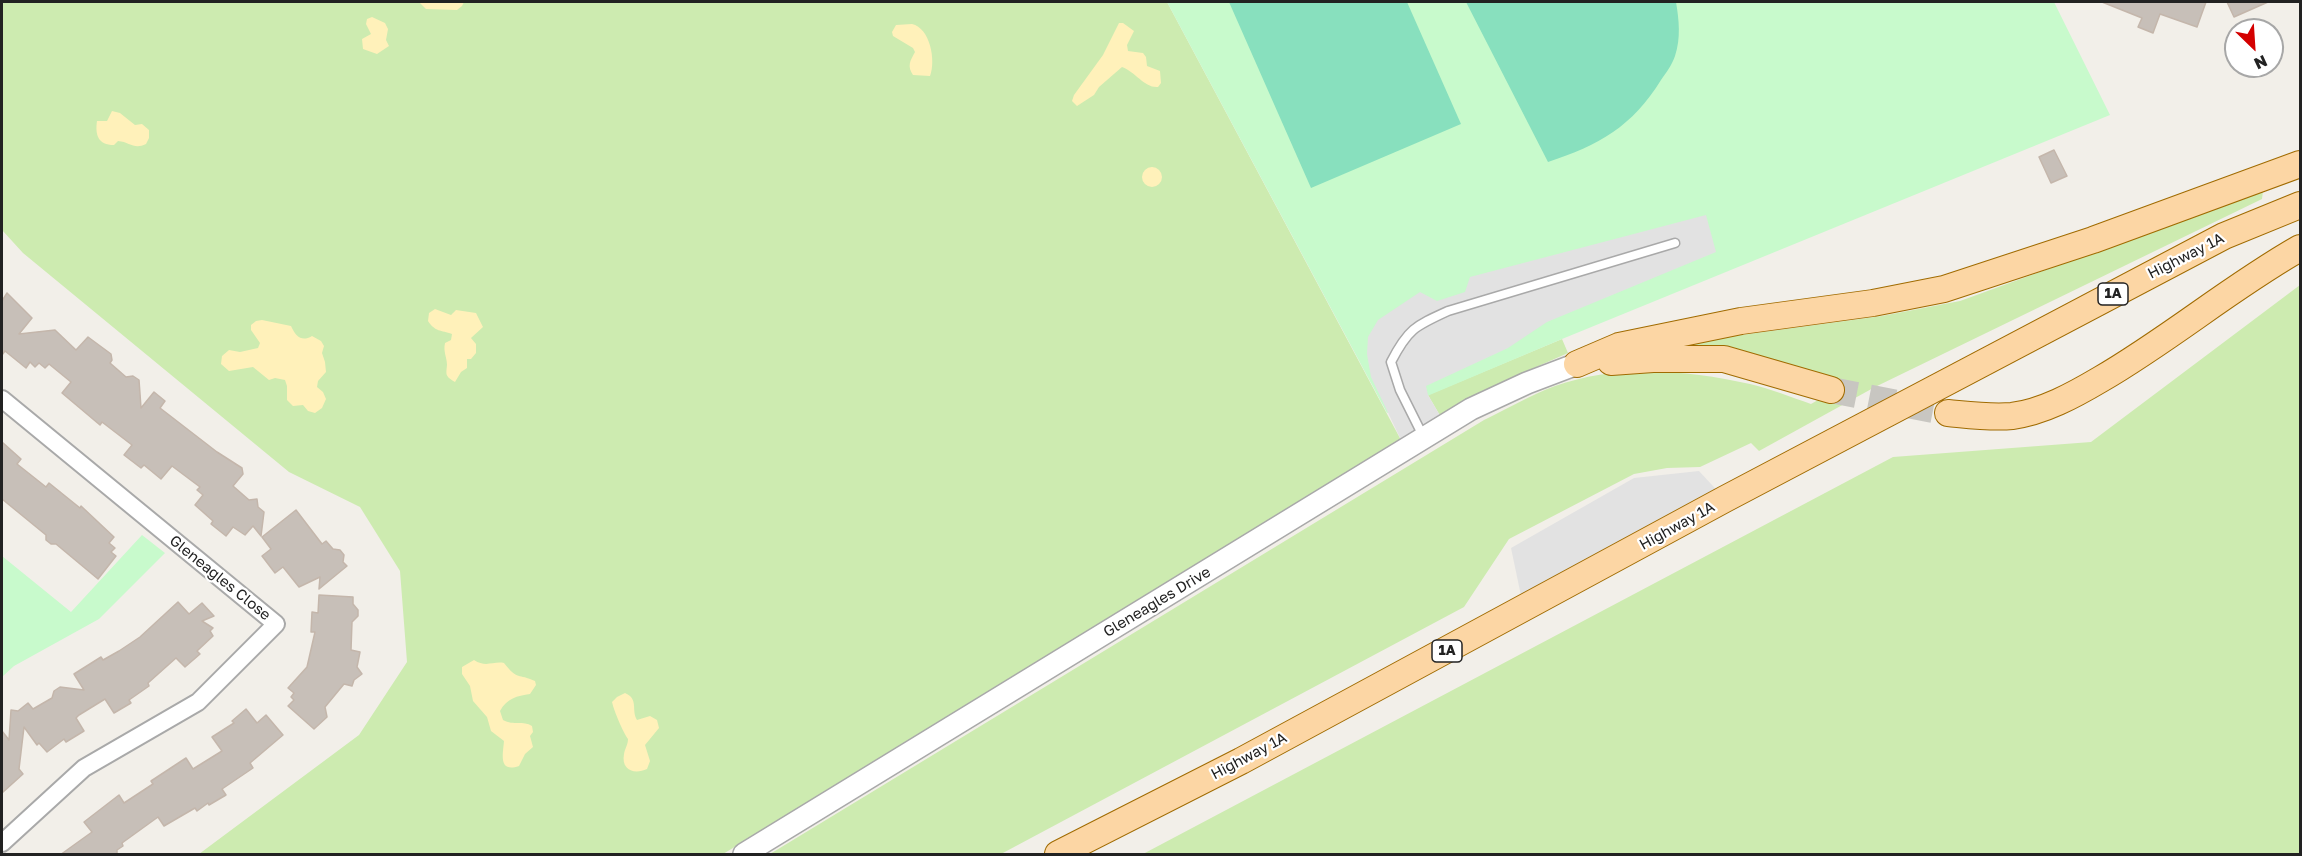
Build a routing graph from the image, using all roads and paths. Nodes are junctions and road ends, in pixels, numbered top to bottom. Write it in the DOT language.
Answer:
graph roads {
  1 [pos="2301,164"];
  2 [pos="2301,205"];
  3 [pos="1675,243"];
  4 [pos="2301,248"];
  5 [pos="1577,364"];
  6 [pos="1831,390"];
  7 [pos="2,399"];
  8 [pos="1948,413"];
  9 [pos="1424,438"];
  10 [pos="2,843"];
  11 [pos="744,855"];
  12 [pos="1058,855"];
  1 -- 5 [label="main road"];
  2 -- 12 [label="main road, Highway 1A / 1A"];
  3 -- 9 [label="lane"];
  4 -- 8 [label="main road"];
  5 -- 6 [label="main road"];
  5 -- 9 [label="street, Gleneagles Drive"];
  7 -- 10 [label="street, Gleneagles Close"];
  9 -- 11 [label="street, Gleneagles Drive"];
}
